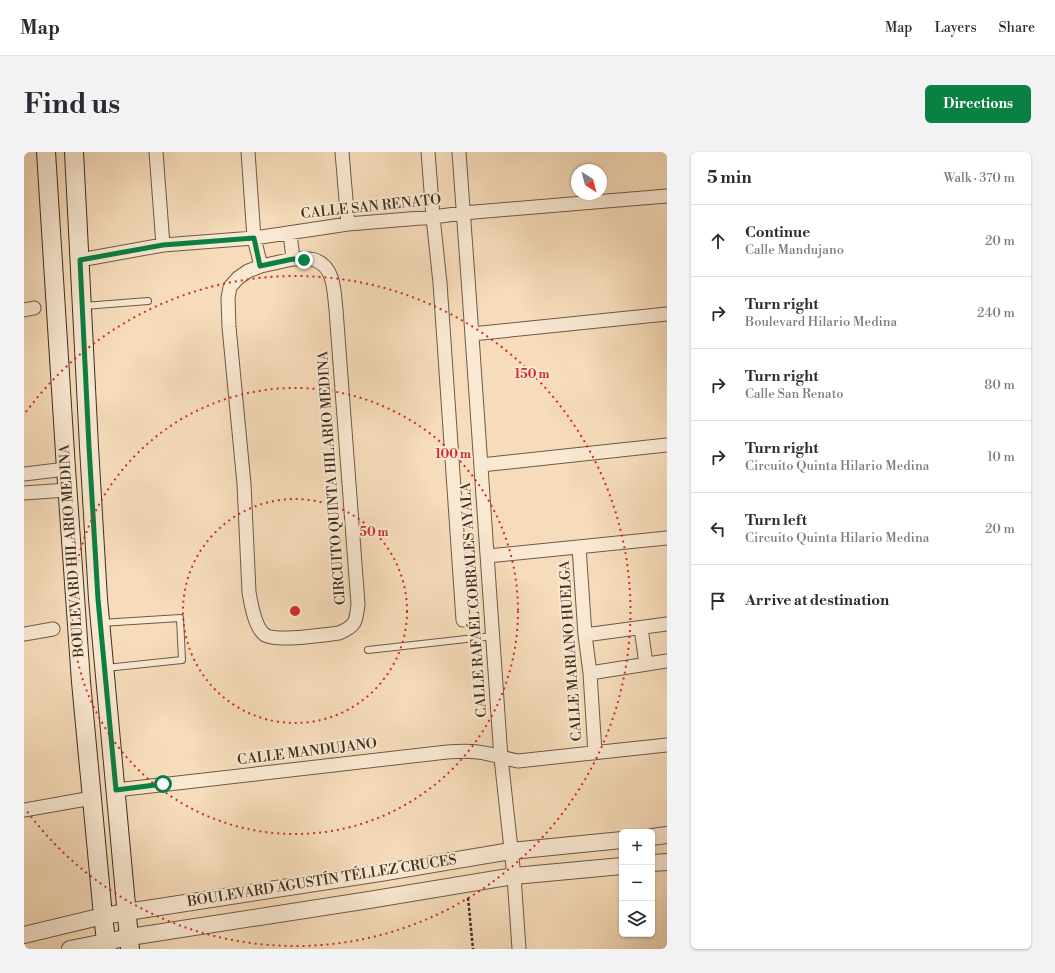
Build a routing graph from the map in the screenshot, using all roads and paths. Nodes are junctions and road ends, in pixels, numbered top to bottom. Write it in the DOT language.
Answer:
graph roads {
  1 [pos="46,152"];
  2 [pos="74,152"];
  3 [pos="156,152"];
  4 [pos="248,152"];
  5 [pos="342,152"];
  6 [pos="428,152"];
  7 [pos="459,152"];
  8 [pos="667,196"];
  9 [pos="463,213"];
  10 [pos="433,217"];
  11 [pos="348,224"];
  12 [pos="290,232"];
  13 [pos="254,238"];
  14 [pos="163,245"];
  15 [pos="293,259"];
  16 [pos="80,260"];
  17 [pos="260,266"];
  18 [pos="148,301"];
  19 [pos="82,306"];
  20 [pos="667,314"];
  21 [pos="472,334"];
  22 [pos="667,445"];
  23 [pos="481,465"];
  24 [pos="66,469"];
  25 [pos="24,474"];
  26 [pos="67,490"];
  27 [pos="24,493"];
  28 [pos="667,538"];
  29 [pos="579,547"];
  30 [pos="488,556"];
  31 [pos="462,620"];
  32 [pos="100,623"];
  33 [pos="667,624"];
  34 [pos="641,628"];
  35 [pos="53,629"];
  36 [pos="24,634"];
  37 [pos="493,636"];
  38 [pos="585,636"];
  39 [pos="368,650"];
  40 [pos="667,661"];
  41 [pos="646,664"];
  42 [pos="104,668"];
  43 [pos="590,673"];
  44 [pos="667,745"];
  45 [pos="595,753"];
  46 [pos="501,758"];
  47 [pos="116,790"];
  48 [pos="92,798"];
  49 [pos="24,810"];
  50 [pos="667,835"];
  51 [pos="655,837"];
  52 [pos="619,840"];
  53 [pos="511,851"];
  54 [pos="667,862"];
  55 [pos="655,863"];
  56 [pos="619,866"];
  57 [pos="514,876"];
  58 [pos="467,884"];
  59 [pos="127,912"];
  60 [pos="103,916"];
  61 [pos="24,935"];
  62 [pos="130,943"];
  63 [pos="107,945"];
  64 [pos="70,949"];
  65 [pos="473,949"];
  66 [pos="519,949"];
  1 -- 24 [label="main road, BOULEVARD HILARIO MEDINA"];
  2 -- 16 [label="main road, BOULEVARD HILARIO MEDINA"];
  3 -- 14 [label="street"];
  4 -- 13 [label="street"];
  5 -- 11 [label="street"];
  6 -- 10 [label="street"];
  7 -- 9 [label="street, CALLE RAFAÉL CORRALES AYALA"];
  8 -- 9 [label="street, CALLE SAN RENATO"];
  9 -- 10 [label="street, CALLE SAN RENATO"];
  9 -- 21 [label="street, CALLE RAFAÉL CORRALES AYALA"];
  10 -- 11 [label="street, CALLE SAN RENATO"];
  10 -- 31 [label="street"];
  11 -- 12 [label="street, CALLE SAN RENATO"];
  12 -- 13 [label="street, CALLE SAN RENATO"];
  12 -- 15 [label="street"];
  13 -- 14 [label="street, CALLE SAN RENATO"];
  13 -- 17 [label="street"];
  14 -- 16 [label="street, CALLE SAN RENATO"];
  15 -- 17 [label="street, CIRCUITO QUINTA HILARIO MEDINA"];
  15 -- 17 [label="street, CIRCUITO QUINTA HILARIO MEDINA"];
  16 -- 19 [label="main road, BOULEVARD HILARIO MEDINA"];
  18 -- 19 [label="lane"];
  19 -- 32 [label="main road, BOULEVARD HILARIO MEDINA"];
  20 -- 21 [label="street"];
  21 -- 23 [label="street, CALLE RAFAÉL CORRALES AYALA"];
  22 -- 23 [label="street"];
  23 -- 30 [label="street, CALLE RAFAÉL CORRALES AYALA"];
  24 -- 25 [label="street"];
  24 -- 26 [label="main road, BOULEVARD HILARIO MEDINA"];
  26 -- 27 [label="street"];
  26 -- 48 [label="main road, BOULEVARD HILARIO MEDINA"];
  28 -- 29 [label="street"];
  29 -- 30 [label="street"];
  29 -- 38 [label="street, CALLE MARIANO HUELGA"];
  30 -- 37 [label="street, CALLE RAFAÉL CORRALES AYALA"];
  32 -- 42 [label="main road, BOULEVARD HILARIO MEDINA"];
  32 -- 42 [label="lane"];
  33 -- 34 [label="street"];
  34 -- 38 [label="street"];
  34 -- 41 [label="street"];
  35 -- 36 [label="street"];
  37 -- 39 [label="lane"];
  37 -- 46 [label="street, CALLE RAFAÉL CORRALES AYALA"];
  38 -- 43 [label="street, CALLE MARIANO HUELGA"];
  40 -- 41 [label="street"];
  41 -- 43 [label="street"];
  42 -- 47 [label="main road, BOULEVARD HILARIO MEDINA"];
  43 -- 45 [label="street, CALLE MARIANO HUELGA"];
  44 -- 45 [label="street, CALLE MANDUJANO"];
  45 -- 46 [label="street, CALLE MANDUJANO"];
  46 -- 47 [label="street, CALLE MANDUJANO"];
  46 -- 53 [label="street, CALLE RAFAÉL CORRALES AYALA"];
  47 -- 59 [label="main road, BOULEVARD HILARIO MEDINA"];
  48 -- 49 [label="street"];
  48 -- 60 [label="main road, BOULEVARD HILARIO MEDINA"];
  50 -- 51 [label="street"];
  52 -- 53 [label="street, BOULEVARD AGUSTÍN TÉLLEZ CRUCES"];
  53 -- 57 [label="street, CALLE RAFAÉL CORRALES AYALA"];
  53 -- 59 [label="street, BOULEVARD AGUSTÍN TÉLLEZ CRUCES"];
  54 -- 55 [label="street"];
  56 -- 57 [label="street, BOULEVARD AGUSTÍN TÉLLEZ CRUCES"];
  57 -- 58 [label="street, BOULEVARD AGUSTÍN TÉLLEZ CRUCES"];
  57 -- 66 [label="street, CALLE RAFAÉL CORRALES AYALA"];
  58 -- 62 [label="street, BOULEVARD AGUSTÍN TÉLLEZ CRUCES"];
  58 -- 65 [label="path"];
  59 -- 60 [label="street, BOULEVARD AGUSTÍN TÉLLEZ CRUCES"];
  59 -- 62 [label="main road, BOULEVARD HILARIO MEDINA"];
  60 -- 61 [label="street, BOULEVARD AGUSTÍN TÉLLEZ CRUCES"];
  60 -- 63 [label="main road, BOULEVARD HILARIO MEDINA"];
  62 -- 63 [label="street, BOULEVARD AGUSTÍN TÉLLEZ CRUCES"];
  63 -- 64 [label="street, BOULEVARD AGUSTÍN TÉLLEZ CRUCES"];
}
